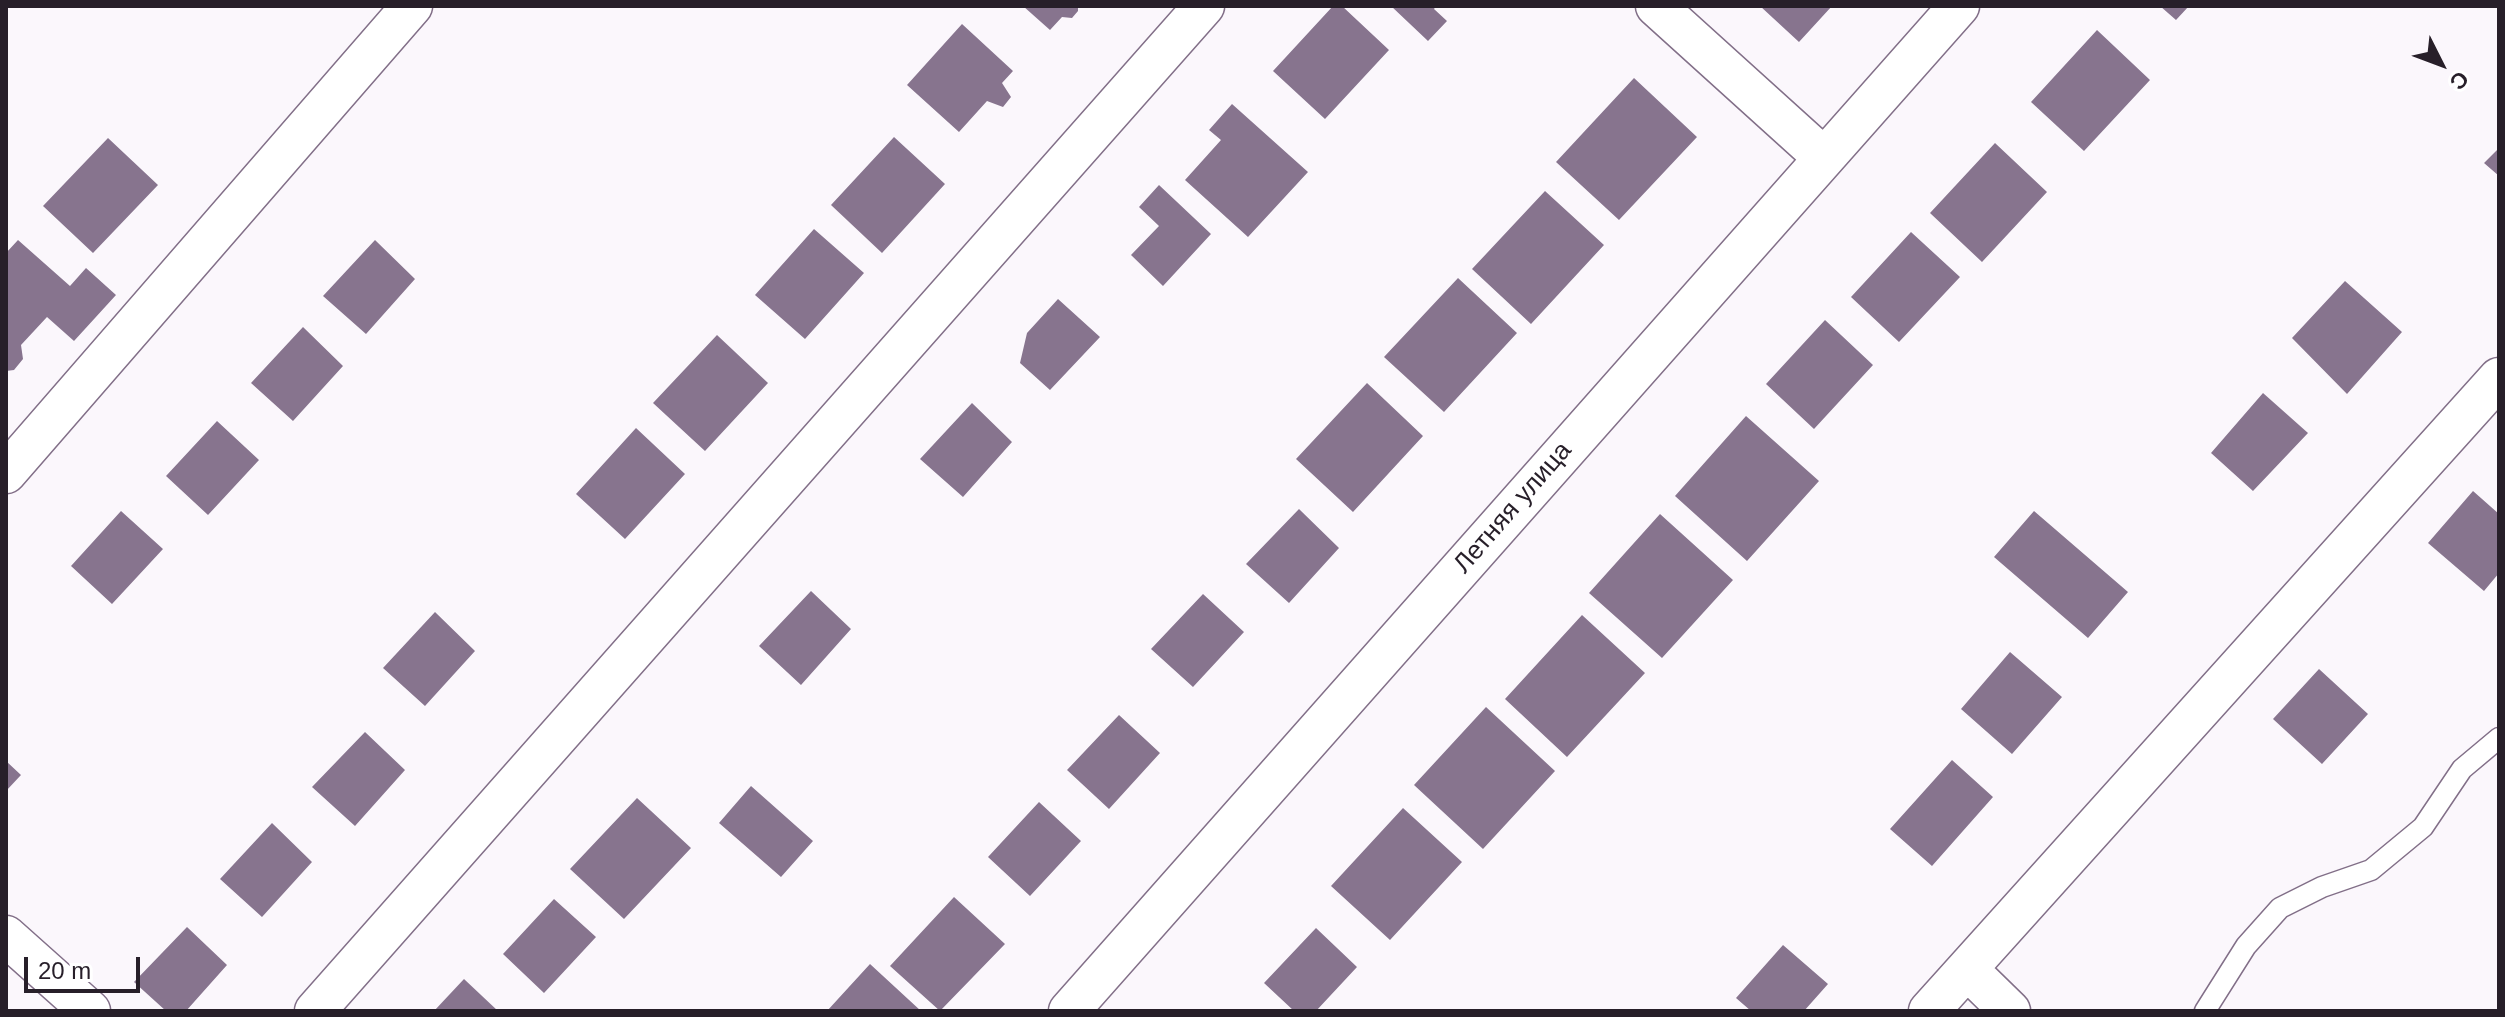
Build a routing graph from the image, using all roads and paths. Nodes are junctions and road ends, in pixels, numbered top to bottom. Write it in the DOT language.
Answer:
graph roads {
  1 [pos="412,6"];
  2 [pos="1204,6"];
  3 [pos="1656,6"];
  4 [pos="1959,6"];
  5 [pos="1823,157"];
  6 [pos="2499,378"];
  7 [pos="6,473"];
  8 [pos="2499,738"];
  9 [pos="6,936"];
  10 [pos="1967,969"];
  11 [pos="90,1011"];
  12 [pos="315,1011"];
  13 [pos="1069,1011"];
  14 [pos="1929,1011"];
  15 [pos="2010,1011"];
  16 [pos="2205,1011"];
  1 -- 7 [label="street"];
  2 -- 12 [label="street"];
  3 -- 5 [label="street"];
  4 -- 5 [label="street, Летняя улица"];
  5 -- 13 [label="street, Летняя улица"];
  6 -- 10 [label="street"];
  8 -- 16 [label="lane"];
  9 -- 11 [label="street"];
  10 -- 14 [label="street"];
  10 -- 15 [label="street"];
}
